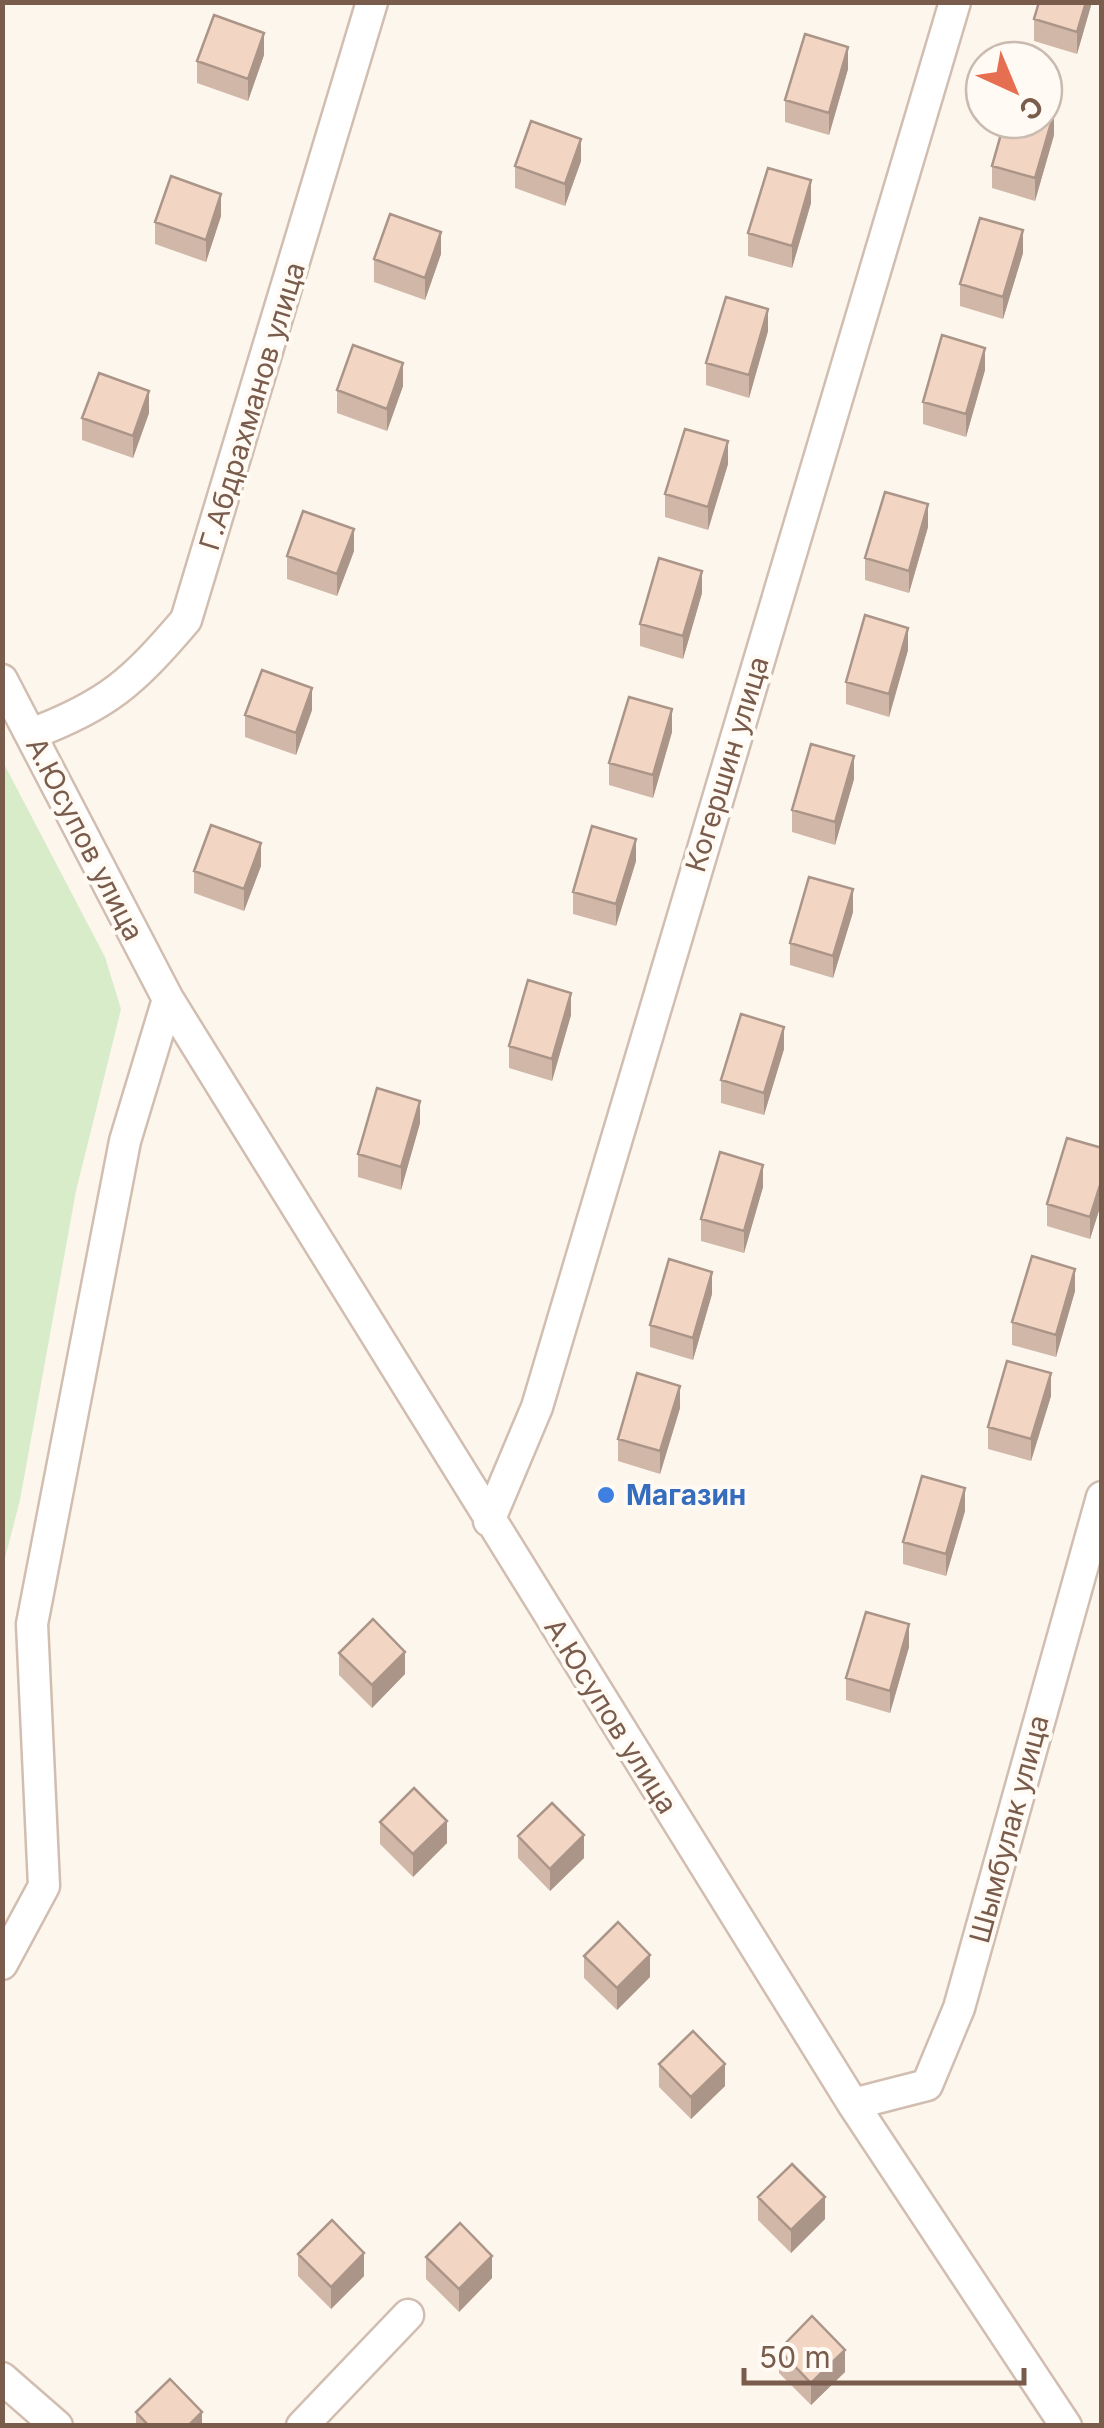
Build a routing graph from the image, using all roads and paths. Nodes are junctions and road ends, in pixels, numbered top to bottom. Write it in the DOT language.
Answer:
graph roads {
  1 [pos="372,2"];
  2 [pos="955,2"];
  3 [pos="2,680"];
  4 [pos="31,734"];
  5 [pos="168,999"];
  6 [pos="1102,1497"];
  7 [pos="489,1521"];
  8 [pos="2,1964"];
  9 [pos="853,2104"];
  10 [pos="408,2315"];
  11 [pos="2,2378"];
  12 [pos="58,2426"];
  13 [pos="302,2426"];
  14 [pos="1066,2426"];
  1 -- 4 [label="street, Г.Абдрахманов улица"];
  2 -- 7 [label="street, Когершин улица"];
  3 -- 4 [label="street, А.Юсупов улица"];
  4 -- 5 [label="street, А.Юсупов улица"];
  5 -- 7 [label="street, А.Юсупов улица"];
  5 -- 8 [label="street"];
  6 -- 9 [label="street, Шымбулак улица"];
  7 -- 9 [label="street, А.Юсупов улица"];
  9 -- 14 [label="street, А.Юсупов улица"];
  10 -- 13 [label="street"];
  11 -- 12 [label="street"];
}
